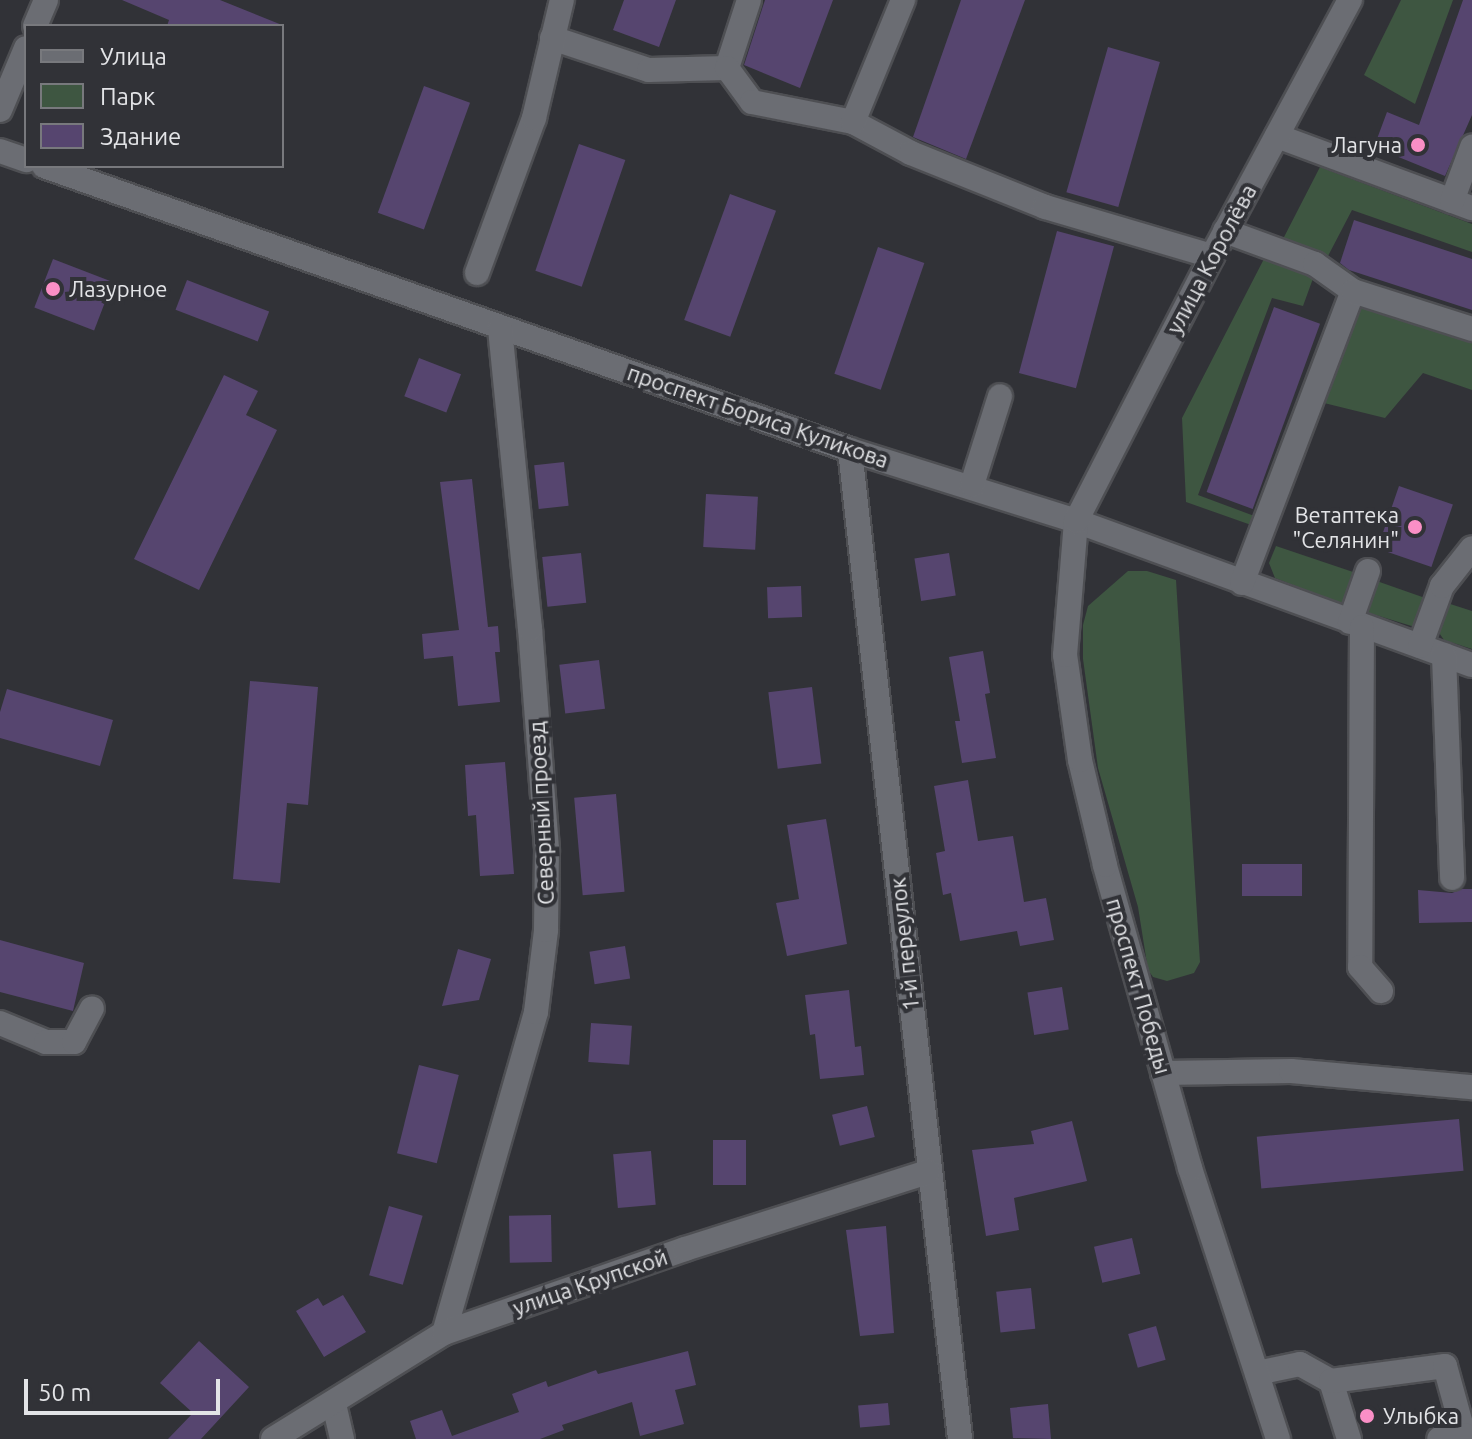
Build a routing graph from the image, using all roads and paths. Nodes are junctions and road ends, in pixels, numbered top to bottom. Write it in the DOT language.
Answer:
graph roads {
  1 [pos="46,0"];
  2 [pos="562,0"];
  3 [pos="749,0"];
  4 [pos="903,0"];
  5 [pos="1350,0"];
  6 [pos="36,24"];
  7 [pos="552,38"];
  8 [pos="24,51"];
  9 [pos="727,68"];
  10 [pos="8,71"];
  11 [pos="0,110"];
  12 [pos="853,122"];
  13 [pos="1277,136"];
  14 [pos="1472,147"];
  15 [pos="0,151"];
  16 [pos="24,159"];
  17 [pos="50,168"];
  18 [pos="1462,205"];
  19 [pos="1225,231"];
  20 [pos="1212,256"];
  21 [pos="477,273"];
  22 [pos="1353,291"];
  23 [pos="500,328"];
  24 [pos="1472,329"];
  25 [pos="1000,396"];
  26 [pos="850,450"];
  27 [pos="972,485"];
  28 [pos="1076,521"];
  29 [pos="1472,548"];
  30 [pos="1368,571"];
  31 [pos="1242,583"];
  32 [pos="1356,625"];
  33 [pos="1420,646"];
  34 [pos="1444,655"];
  35 [pos="1472,665"];
  36 [pos="1452,878"];
  37 [pos="1381,991"];
  38 [pos="92,1008"];
  39 [pos="0,1023"];
  40 [pos="1163,1073"];
  41 [pos="1472,1087"];
  42 [pos="928,1172"];
  43 [pos="444,1333"];
  44 [pos="1257,1373"];
  45 [pos="1331,1381"];
  46 [pos="334,1404"];
  47 [pos="273,1439"];
  48 [pos="342,1439"];
  49 [pos="960,1439"];
  50 [pos="1278,1439"];
  51 [pos="1349,1439"];
  52 [pos="1439,1439"];
  1 -- 6 [label="street"];
  2 -- 7 [label="street"];
  3 -- 9 [label="street"];
  4 -- 12 [label="street"];
  5 -- 13 [label="street, улица Королёва"];
  7 -- 9 [label="street"];
  7 -- 21 [label="street"];
  8 -- 10 [label="street"];
  9 -- 12 [label="street"];
  10 -- 11 [label="street"];
  12 -- 20 [label="street"];
  13 -- 18 [label="street"];
  13 -- 19 [label="street, улица Королёва"];
  14 -- 18 [label="street"];
  15 -- 16 [label="street"];
  17 -- 23 [label="street, проспект Бориса Куликова"];
  19 -- 20 [label="street, улица Королёва"];
  19 -- 22 [label="street"];
  20 -- 28 [label="street, улица Королёва"];
  22 -- 24 [label="street"];
  22 -- 31 [label="street"];
  23 -- 26 [label="street, проспект Бориса Куликова"];
  23 -- 43 [label="street, Северный проезд"];
  25 -- 27 [label="street"];
  26 -- 27 [label="street, проспект Бориса Куликова"];
  26 -- 42 [label="street, 1-й переулок"];
  27 -- 28 [label="street, проспект Бориса Куликова"];
  28 -- 31 [label="street, проспект Бориса Куликова"];
  28 -- 40 [label="street, проспект Победы"];
  29 -- 33 [label="street"];
  30 -- 32 [label="street"];
  31 -- 32 [label="street, проспект Бориса Куликова"];
  32 -- 33 [label="street, проспект Бориса Куликова"];
  32 -- 37 [label="street"];
  33 -- 34 [label="street, проспект Бориса Куликова"];
  34 -- 35 [label="street, проспект Бориса Куликова"];
  34 -- 36 [label="street"];
  38 -- 39 [label="street"];
  40 -- 41 [label="street"];
  40 -- 44 [label="street, проспект Победы"];
  42 -- 43 [label="street, улица Крупской"];
  42 -- 49 [label="street, 1-й переулок"];
  43 -- 46 [label="street, улица Крупской"];
  44 -- 45 [label="street"];
  44 -- 50 [label="street, проспект Победы"];
  45 -- 51 [label="street"];
  45 -- 52 [label="street"];
  46 -- 47 [label="street, улица Крупской"];
  46 -- 48 [label="street"];
}
